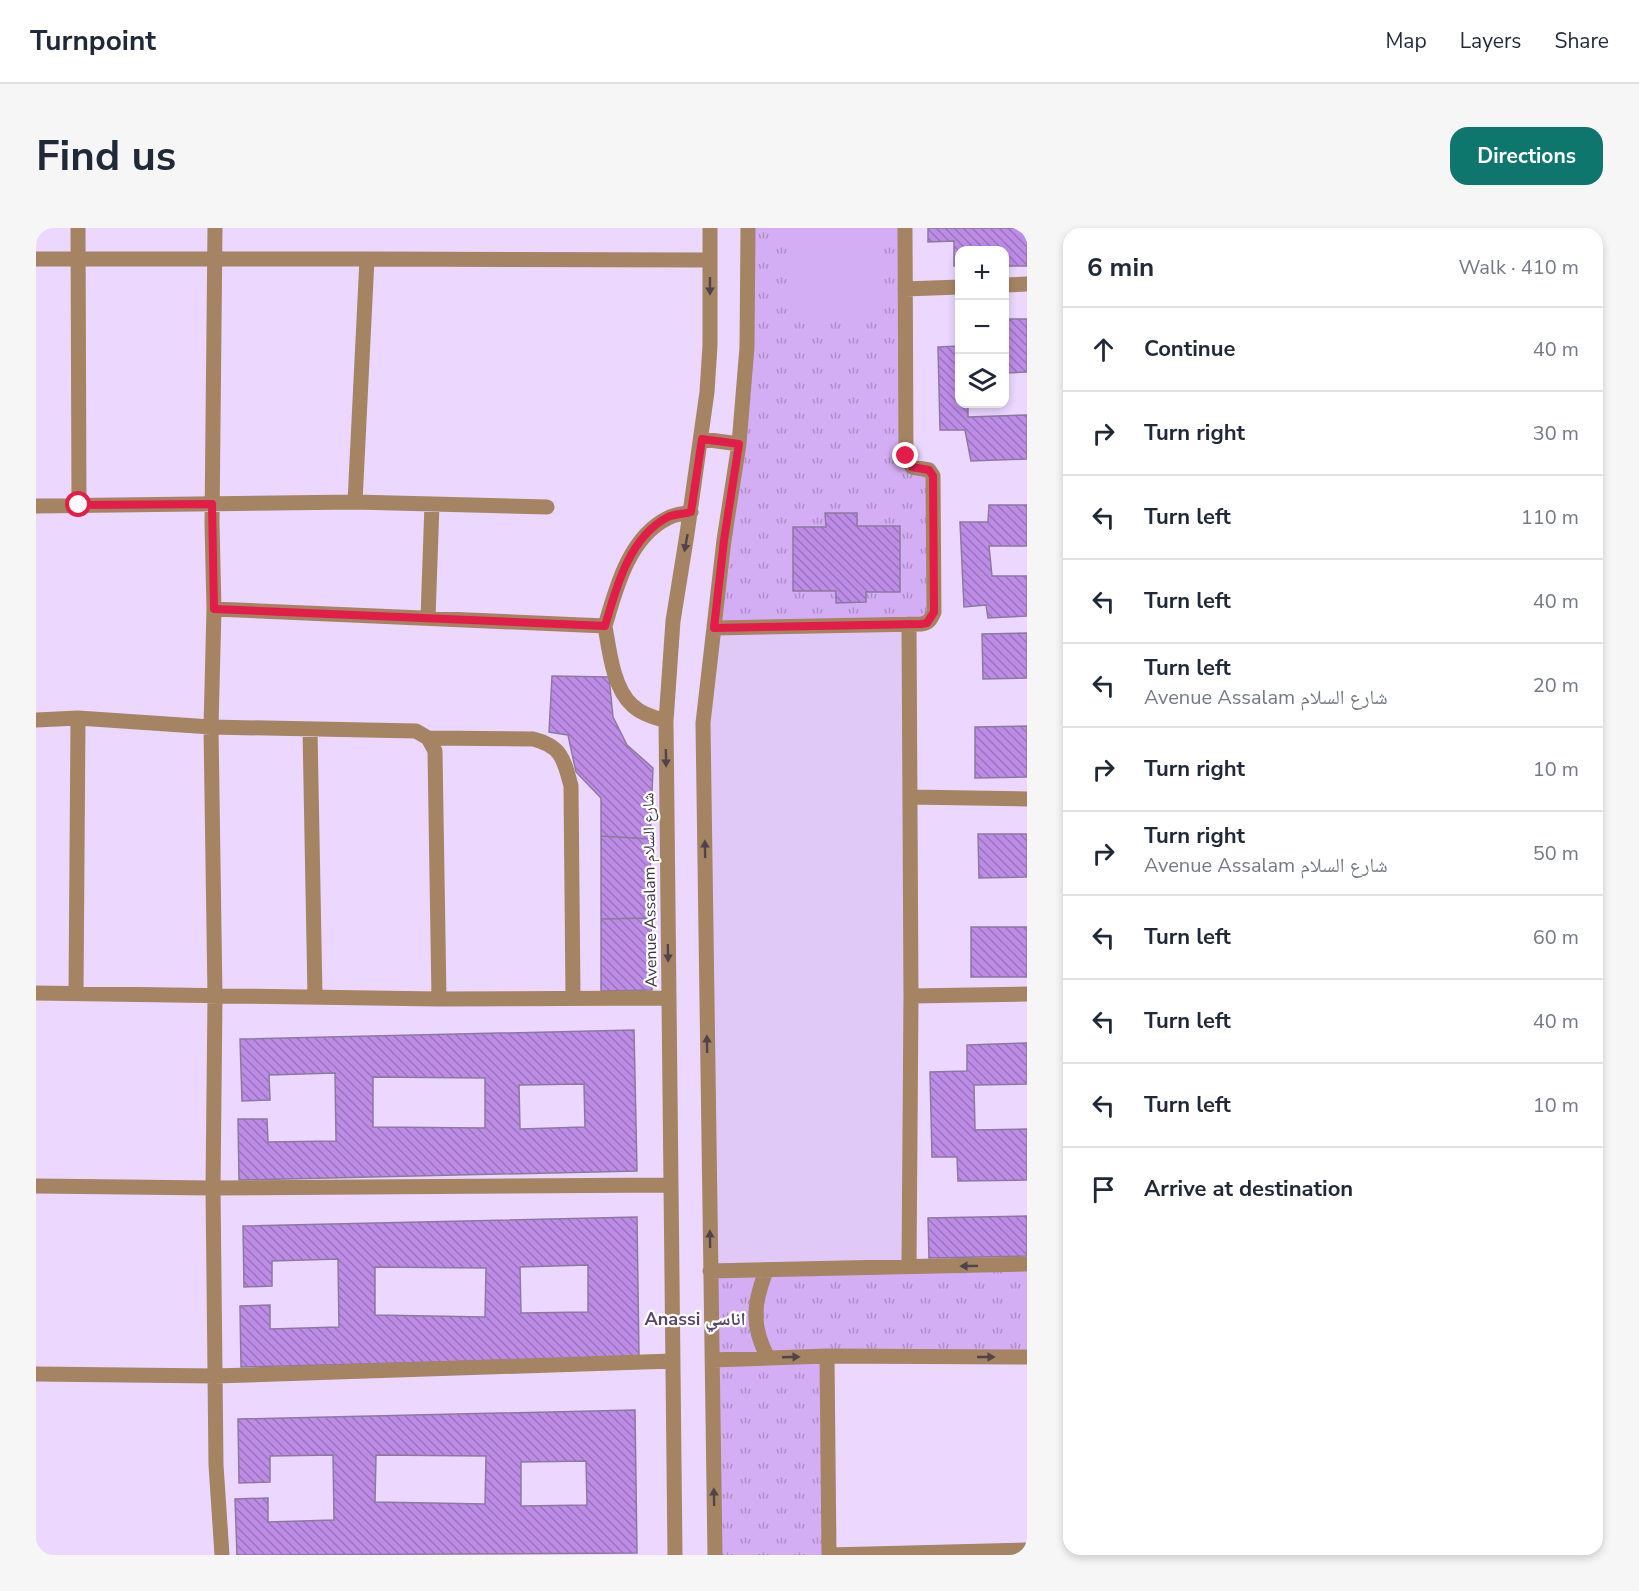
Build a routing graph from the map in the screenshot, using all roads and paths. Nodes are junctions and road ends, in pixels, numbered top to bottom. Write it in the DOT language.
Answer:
graph roads {
  1 [pos="78,228"];
  2 [pos="215,228"];
  3 [pos="710,228"];
  4 [pos="748,228"];
  5 [pos="904,228"];
  6 [pos="36,259"];
  7 [pos="78,259"];
  8 [pos="215,259"];
  9 [pos="368,259"];
  10 [pos="710,260"];
  11 [pos="1027,284"];
  12 [pos="1009,285"];
  13 [pos="955,287"];
  14 [pos="905,289"];
  15 [pos="702,439"];
  16 [pos="739,444"];
  17 [pos="355,502"];
  18 [pos="212,504"];
  19 [pos="432,504"];
  20 [pos="79,505"];
  21 [pos="36,506"];
  22 [pos="547,507"];
  23 [pos="691,512"];
  24 [pos="214,609"];
  25 [pos="428,618"];
  26 [pos="909,624"];
  27 [pos="605,626"];
  28 [pos="714,628"];
  29 [pos="78,718"];
  30 [pos="36,720"];
  31 [pos="666,721"];
  32 [pos="211,727"];
  33 [pos="310,730"];
  34 [pos="428,738"];
  35 [pos="910,797"];
  36 [pos="1027,799"];
  37 [pos="36,993"];
  38 [pos="76,994"];
  39 [pos="1027,994"];
  40 [pos="315,996"];
  41 [pos="911,996"];
  42 [pos="216,997"];
  43 [pos="573,998"];
  44 [pos="669,998"];
  45 [pos="439,999"];
  46 [pos="671,1185"];
  47 [pos="36,1186"];
  48 [pos="213,1188"];
  49 [pos="1027,1264"];
  50 [pos="909,1267"];
  51 [pos="710,1271"];
  52 [pos="766,1271"];
  53 [pos="827,1356"];
  54 [pos="1027,1357"];
  55 [pos="768,1358"];
  56 [pos="712,1360"];
  57 [pos="673,1361"];
  58 [pos="36,1374"];
  59 [pos="215,1376"];
  60 [pos="1027,1550"];
  61 [pos="222,1555"];
  62 [pos="675,1555"];
  63 [pos="715,1555"];
  64 [pos="828,1555"];
  1 -- 7 [label="street"];
  2 -- 8 [label="street"];
  3 -- 10 [label="street, Avenue Assalam شارع السلام"];
  4 -- 16 [label="street"];
  5 -- 14 [label="street"];
  6 -- 7 [label="street"];
  7 -- 8 [label="street"];
  7 -- 20 [label="street"];
  8 -- 9 [label="street"];
  8 -- 18 [label="street"];
  9 -- 10 [label="street"];
  9 -- 17 [label="street"];
  10 -- 15 [label="street, Avenue Assalam شارع السلام, one-way"];
  11 -- 12 [label="street"];
  13 -- 14 [label="street"];
  14 -- 26 [label="street"];
  15 -- 16 [label="street"];
  15 -- 23 [label="street, Avenue Assalam شارع السلام"];
  16 -- 28 [label="street"];
  17 -- 18 [label="street"];
  17 -- 19 [label="street"];
  18 -- 20 [label="street"];
  18 -- 24 [label="street"];
  19 -- 22 [label="street"];
  19 -- 25 [label="street"];
  20 -- 21 [label="street"];
  23 -- 27 [label="street"];
  23 -- 31 [label="street, Avenue Assalam شارع السلام, one-way"];
  24 -- 25 [label="street"];
  24 -- 32 [label="street"];
  25 -- 27 [label="street"];
  26 -- 28 [label="street"];
  26 -- 35 [label="street"];
  27 -- 31 [label="street"];
  51 -- 28 [label="street, one-way"];
  29 -- 30 [label="street"];
  29 -- 32 [label="street"];
  29 -- 38 [label="street"];
  31 -- 44 [label="street, Avenue Assalam شارع السلام, one-way"];
  32 -- 33 [label="street"];
  32 -- 42 [label="street"];
  33 -- 34 [label="street"];
  33 -- 40 [label="street"];
  34 -- 43 [label="street"];
  34 -- 45 [label="street"];
  35 -- 36 [label="street"];
  35 -- 41 [label="street"];
  37 -- 38 [label="street"];
  38 -- 42 [label="street"];
  39 -- 41 [label="street"];
  40 -- 42 [label="street"];
  40 -- 45 [label="street"];
  41 -- 50 [label="street"];
  42 -- 48 [label="street"];
  43 -- 44 [label="street"];
  43 -- 45 [label="street"];
  44 -- 46 [label="street, Avenue Assalam شارع السلام"];
  46 -- 48 [label="street"];
  46 -- 57 [label="street, Avenue Assalam شارع السلام"];
  47 -- 48 [label="street"];
  48 -- 59 [label="street"];
  49 -- 50 [label="street, one-way"];
  50 -- 52 [label="street"];
  51 -- 52 [label="street"];
  51 -- 56 [label="street"];
  52 -- 55 [label="street"];
  53 -- 54 [label="street, one-way"];
  55 -- 53 [label="street, one-way"];
  53 -- 64 [label="street"];
  55 -- 56 [label="street"];
  63 -- 56 [label="street, one-way"];
  57 -- 59 [label="street"];
  57 -- 62 [label="street, Avenue Assalam شارع السلام"];
  58 -- 59 [label="street"];
  59 -- 61 [label="street"];
  60 -- 64 [label="street"];
}
